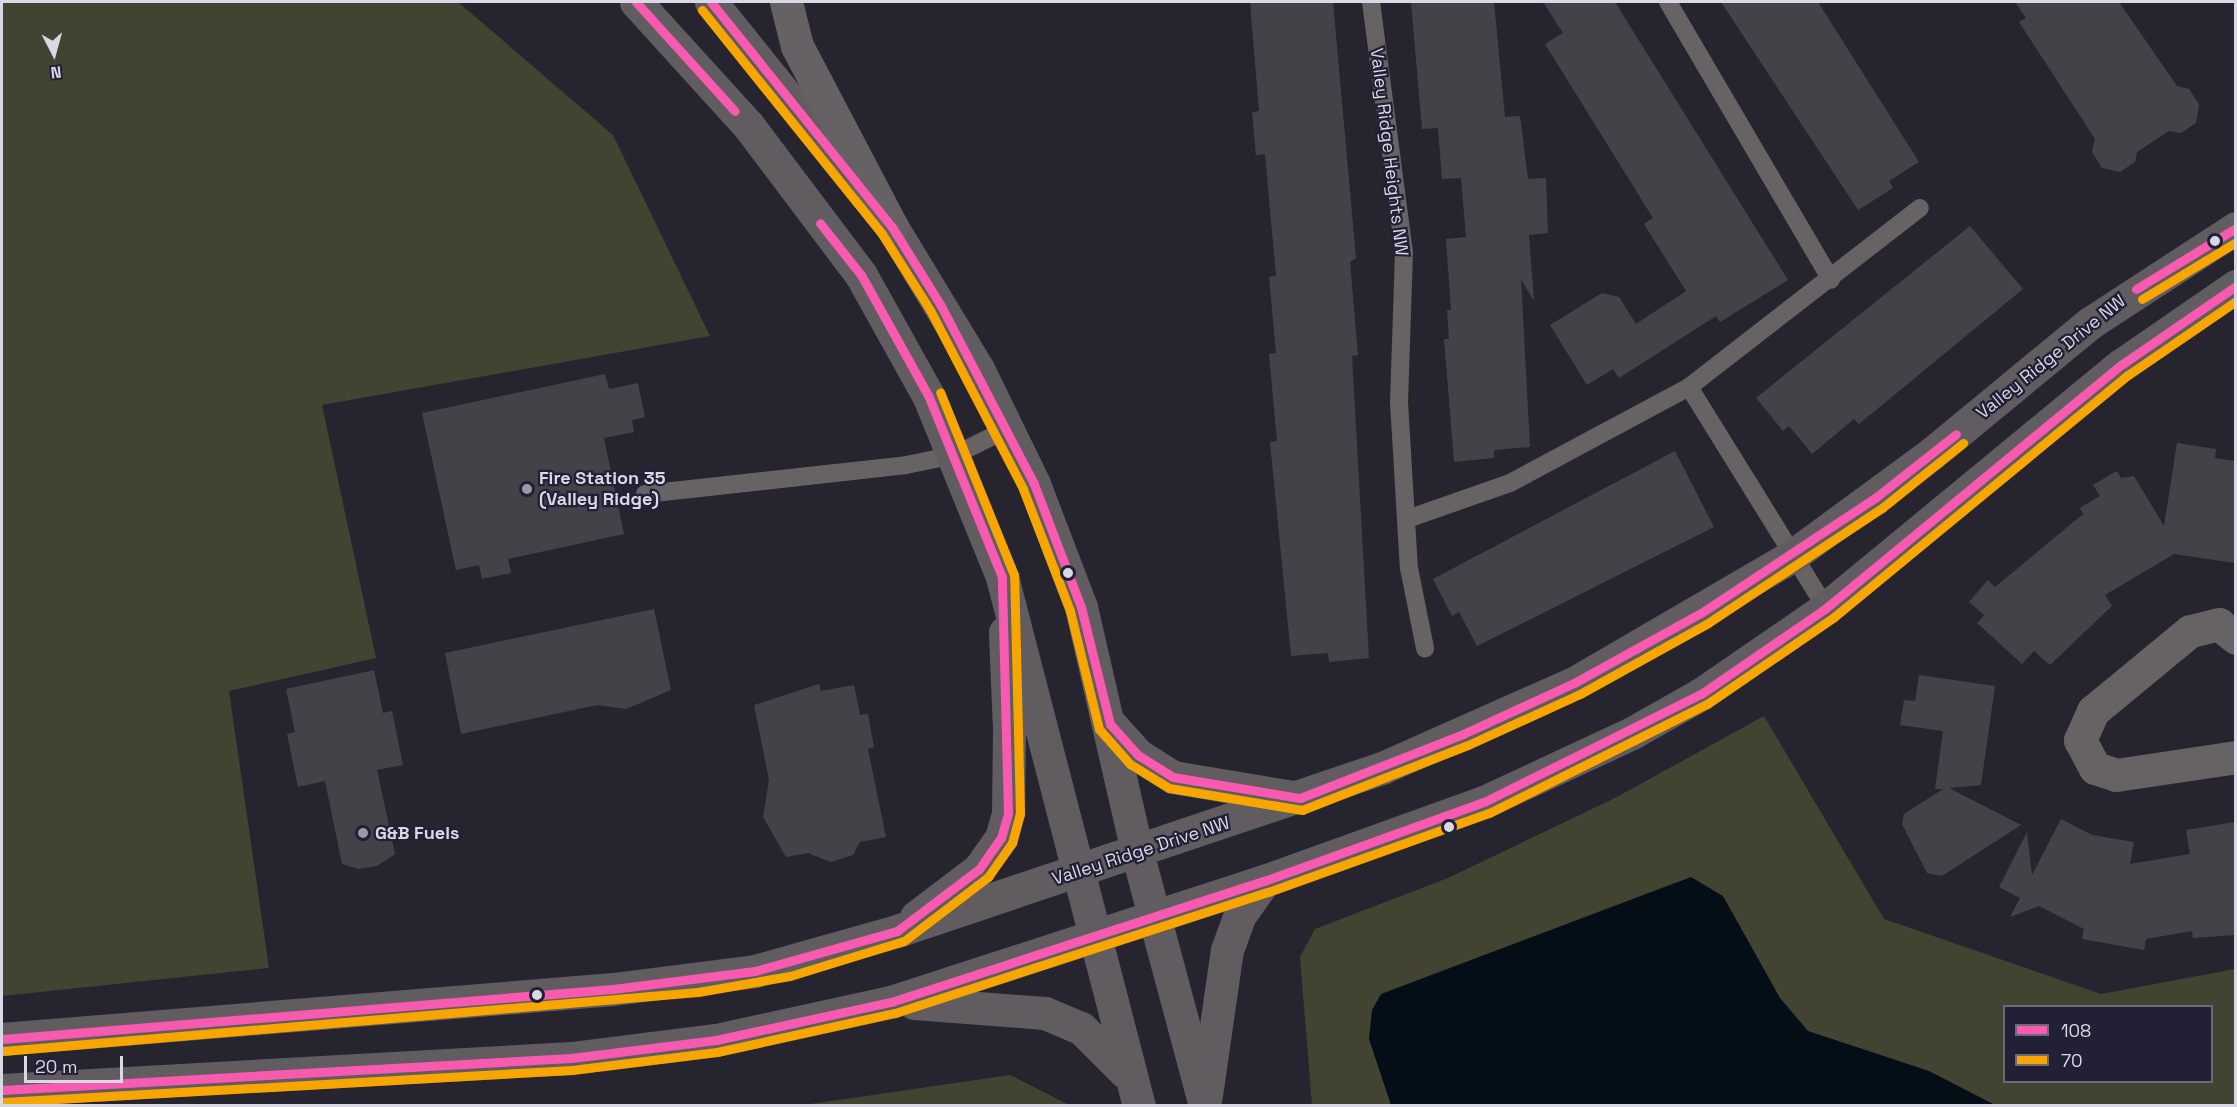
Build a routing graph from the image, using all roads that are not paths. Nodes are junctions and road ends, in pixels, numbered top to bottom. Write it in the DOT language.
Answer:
graph roads {
  1 [pos="636,2"];
  2 [pos="711,2"];
  3 [pos="786,2"];
  4 [pos="1371,2"];
  5 [pos="1668,2"];
  6 [pos="1920,208"];
  7 [pos="891,227"];
  8 [pos="2235,228"];
  9 [pos="1832,280"];
  10 [pos="2235,286"];
  11 [pos="1689,387"];
  12 [pos="1009,428"];
  13 [pos="955,455"];
  14 [pos="645,494"];
  15 [pos="1410,518"];
  16 [pos="1792,556"];
  17 [pos="1002,577"];
  18 [pos="1826,608"];
  19 [pos="2235,638"];
  20 [pos="1425,648"];
  21 [pos="1110,724"];
  22 [pos="2235,757"];
  23 [pos="1300,798"];
  24 [pos="1137,852"];
  25 [pos="1077,872"];
  26 [pos="1264,881"];
  27 [pos="1154,918"];
  28 [pos="897,931"];
  29 [pos="1092,939"];
  30 [pos="891,1002"];
  31 [pos="2,1039"];
  32 [pos="2,1090"];
  33 [pos="1134,1092"];
  34 [pos="1205,1104"];
  1 -- 13 [label="street"];
  2 -- 7 [label="street"];
  3 -- 7 [label="highway"];
  4 -- 15 [label="lane, Valley Ridge Heights NW"];
  5 -- 9 [label="lane"];
  6 -- 9 [label="lane"];
  7 -- 12 [label="street"];
  8 -- 16 [label="street, Valley Ridge Drive NW"];
  9 -- 11 [label="lane"];
  10 -- 18 [label="street"];
  11 -- 15 [label="lane"];
  11 -- 16 [label="lane"];
  12 -- 13 [label="lane"];
  12 -- 21 [label="street"];
  13 -- 14 [label="lane"];
  13 -- 17 [label="street"];
  15 -- 20 [label="lane, Valley Ridge Heights NW"];
  16 -- 18 [label="lane"];
  16 -- 23 [label="street, Valley Ridge Drive NW"];
  17 -- 25 [label="street"];
  17 -- 28 [label="street"];
  18 -- 26 [label="street"];
  19 -- 22 [label="street"];
  21 -- 23 [label="street"];
  21 -- 24 [label="street"];
  23 -- 24 [label="street, Valley Ridge Drive NW"];
  24 -- 25 [label="street, Valley Ridge Drive NW"];
  24 -- 27 [label="street"];
  25 -- 28 [label="street, Valley Ridge Drive NW"];
  25 -- 29 [label="street"];
  26 -- 27 [label="street"];
  26 -- 34 [label="street"];
  27 -- 29 [label="street"];
  27 -- 34 [label="street"];
  28 -- 31 [label="street, Valley Ridge Drive NW"];
  29 -- 30 [label="street"];
  29 -- 33 [label="street"];
  30 -- 32 [label="street"];
  30 -- 33 [label="street"];
}
